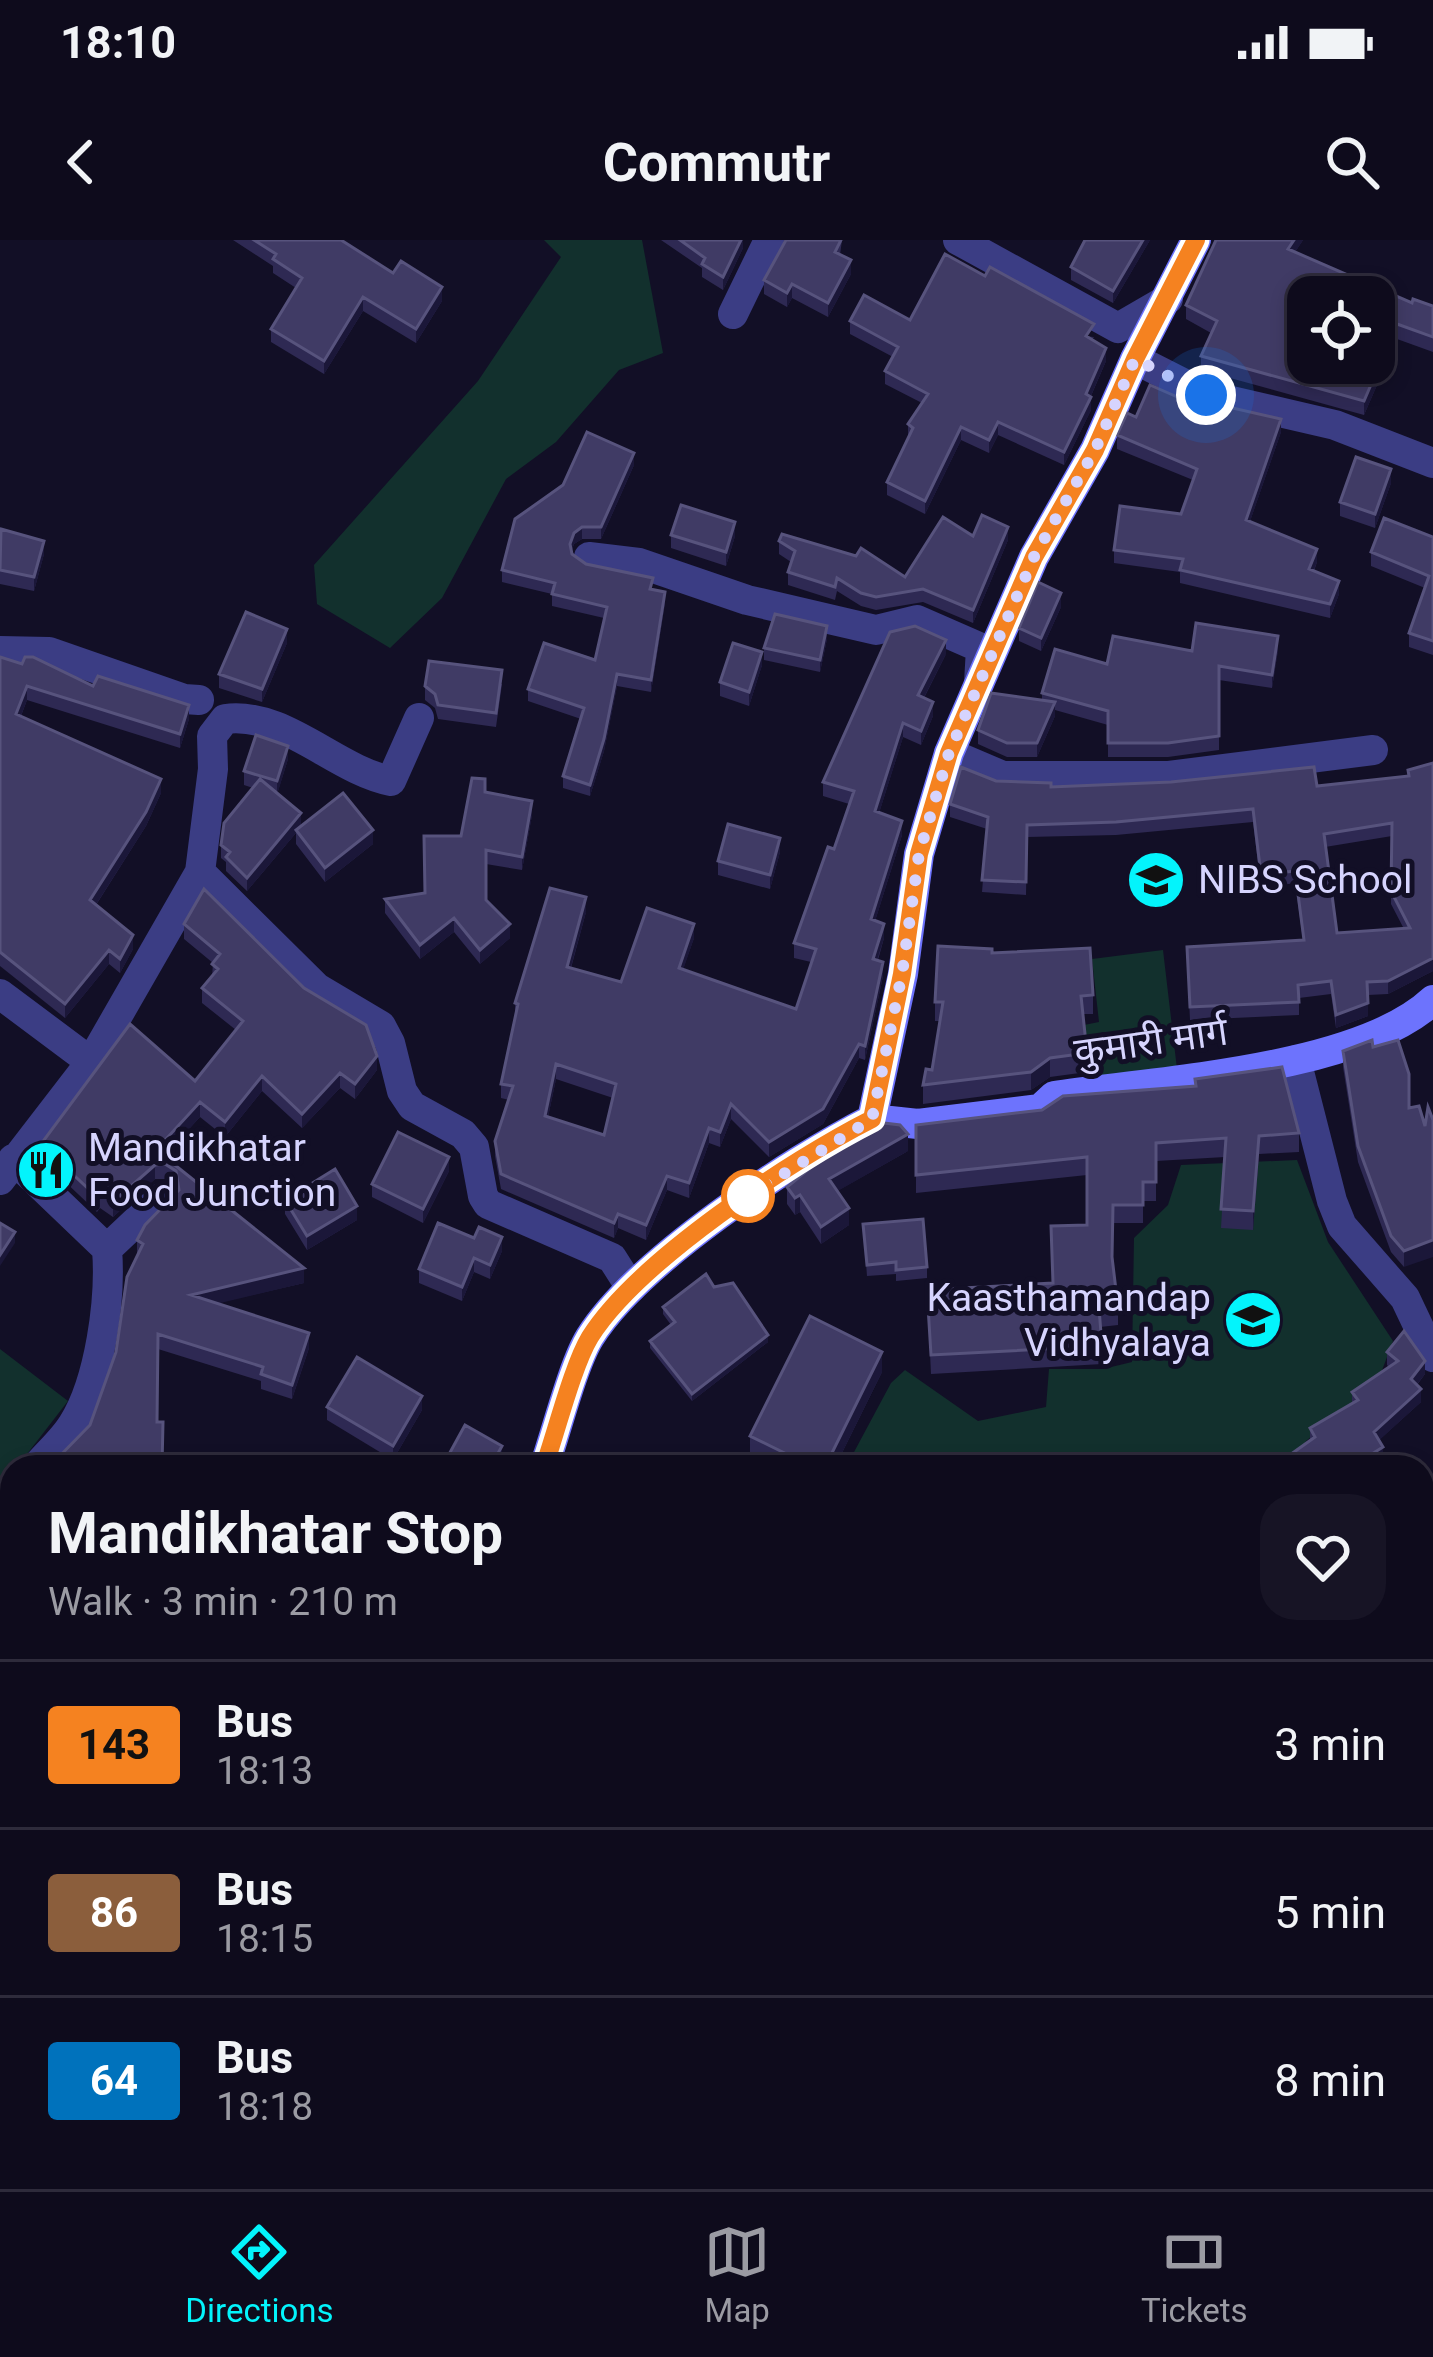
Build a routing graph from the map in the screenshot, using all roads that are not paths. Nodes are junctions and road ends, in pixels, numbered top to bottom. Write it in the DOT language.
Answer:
graph roads {
  1 [pos="769,240"];
  2 [pos="958,240"];
  3 [pos="1196,240"];
  4 [pos="1168,299"];
  5 [pos="734,314"];
  6 [pos="1135,359"];
  7 [pos="1433,463"];
  8 [pos="589,557"];
  9 [pos="0,651"];
  10 [pos="979,683"];
  11 [pos="200,700"];
  12 [pos="419,718"];
  13 [pos="1373,750"];
  14 [pos="949,753"];
  15 [pos="200,872"];
  16 [pos="0,994"];
  17 [pos="1433,1000"];
  18 [pos="1296,1060"];
  19 [pos="91,1062"];
  20 [pos="872,1119"];
  21 [pos="6,1170"];
  22 [pos="161,1198"];
  23 [pos="106,1249"];
  24 [pos="631,1288"];
  25 [pos="1433,1357"];
  26 [pos="46,1455"];
  27 [pos="548,1455"];
  1 -- 5 [label="street"];
  2 -- 4 [label="street"];
  3 -- 4 [label="main road"];
  4 -- 6 [label="main road"];
  6 -- 7 [label="street"];
  6 -- 10 [label="main road"];
  8 -- 10 [label="street"];
  9 -- 11 [label="street"];
  10 -- 14 [label="main road"];
  12 -- 15 [label="street"];
  13 -- 14 [label="street"];
  14 -- 20 [label="main road"];
  15 -- 19 [label="street"];
  15 -- 24 [label="street"];
  16 -- 19 [label="street"];
  17 -- 18 [label="main road, कुमारी मार्ग"];
  18 -- 20 [label="main road, कुमारी मार्ग"];
  18 -- 25 [label="street"];
  19 -- 21 [label="street"];
  20 -- 24 [label="main road"];
  21 -- 23 [label="street"];
  22 -- 23 [label="street"];
  23 -- 26 [label="street"];
  24 -- 27 [label="main road"];
}
